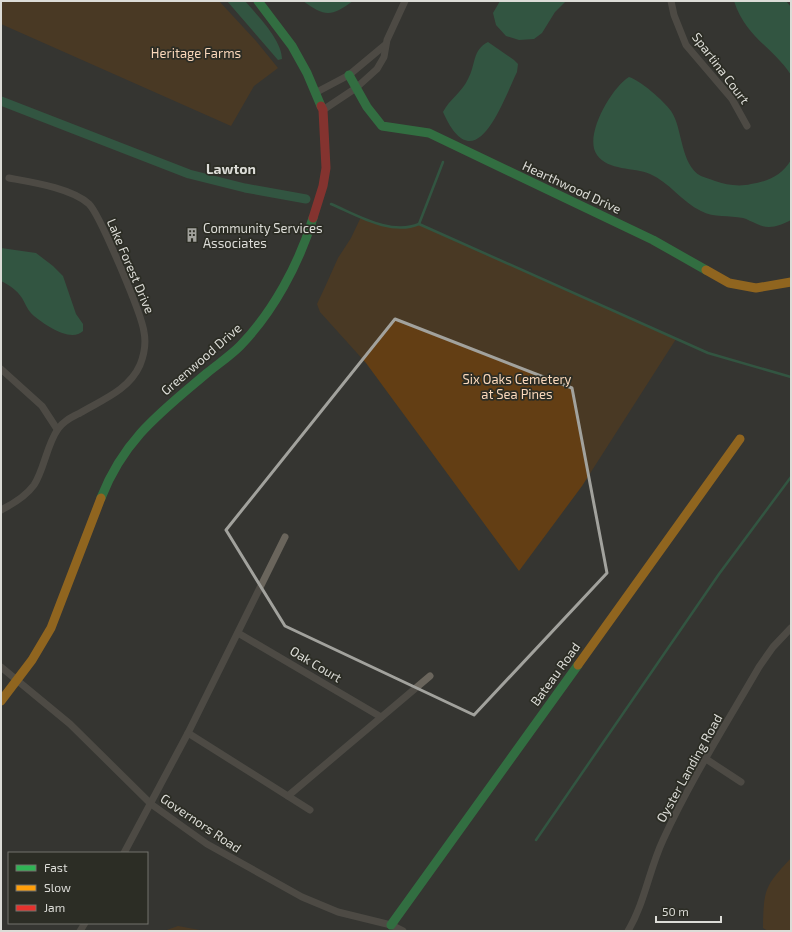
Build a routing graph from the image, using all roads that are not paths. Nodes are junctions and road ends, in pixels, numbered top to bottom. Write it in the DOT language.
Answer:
graph roads {
  1 [pos="258,1"];
  2 [pos="405,1"];
  3 [pos="671,1"];
  4 [pos="385,45"];
  5 [pos="349,75"];
  6 [pos="356,88"];
  7 [pos="315,94"];
  8 [pos="323,110"];
  9 [pos="747,126"];
  10 [pos="9,178"];
  11 [pos="791,282"];
  12 [pos="1,369"];
  13 [pos="57,429"];
  14 [pos="740,439"];
  15 [pos="1,510"];
  16 [pos="285,537"];
  17 [pos="791,628"];
  18 [pos="238,633"];
  19 [pos="1,667"];
  20 [pos="4,673"];
  21 [pos="430,676"];
  22 [pos="19,680"];
  23 [pos="1,701"];
  24 [pos="381,717"];
  25 [pos="188,733"];
  26 [pos="706,759"];
  27 [pos="741,782"];
  28 [pos="288,796"];
  29 [pos="151,804"];
  30 [pos="310,810"];
  31 [pos="125,852"];
  32 [pos="391,925"];
  33 [pos="403,931"];
  34 [pos="628,931"];
  35 [pos="633,931"];
  1 -- 7 [label="street, Greenwood Drive"];
  2 -- 4 [label="street"];
  3 -- 9 [label="street, Spartina Court"];
  4 -- 5 [label="street"];
  4 -- 6 [label="street"];
  5 -- 6 [label="street, Hearthwood Drive"];
  5 -- 7 [label="street"];
  6 -- 8 [label="street"];
  6 -- 11 [label="street, Hearthwood Drive"];
  7 -- 8 [label="street, Greenwood Drive"];
  8 -- 22 [label="street, Greenwood Drive"];
  10 -- 13 [label="street, Lake Forest Drive"];
  12 -- 13 [label="street"];
  13 -- 15 [label="street, Lake Forest Drive"];
  14 -- 32 [label="street, Bateau Road"];
  16 -- 18 [label="street"];
  17 -- 26 [label="street, Oyster Landing Road"];
  18 -- 24 [label="street, Oak Court"];
  18 -- 25 [label="street"];
  19 -- 20 [label="street"];
  20 -- 22 [label="street"];
  21 -- 24 [label="street"];
  22 -- 23 [label="street, Greenwood Drive"];
  22 -- 29 [label="street, Governors Road"];
  24 -- 28 [label="street"];
  25 -- 28 [label="street"];
  25 -- 29 [label="street"];
  26 -- 27 [label="street"];
  26 -- 34 [label="street, Oyster Landing Road"];
  28 -- 30 [label="street"];
  29 -- 31 [label="street"];
  29 -- 32 [label="street, Governors Road"];
  32 -- 33 [label="street, Governors Road"];
  34 -- 35 [label="street"];
}
